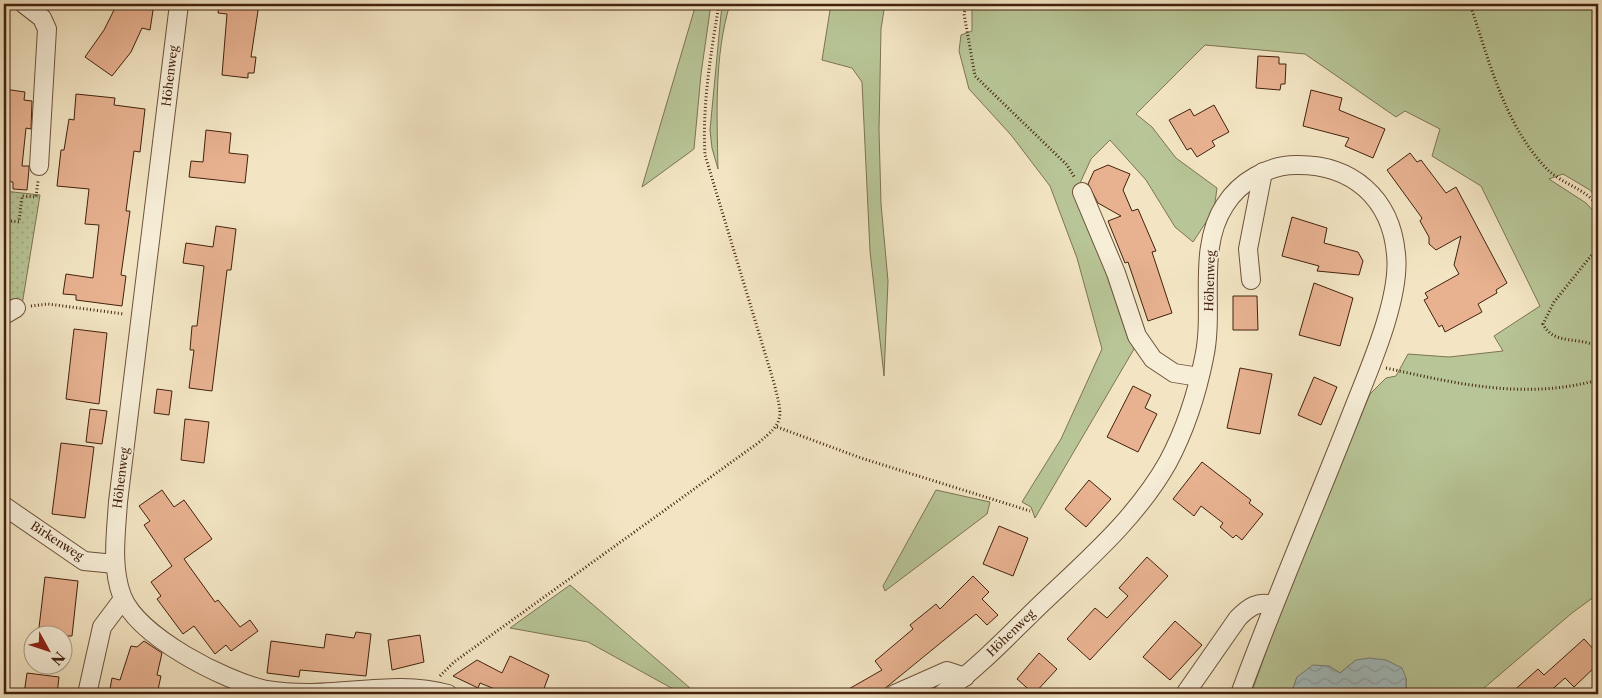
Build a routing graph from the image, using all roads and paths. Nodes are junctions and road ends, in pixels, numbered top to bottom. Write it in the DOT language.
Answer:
graph roads {
  1 [pos="24,4"];
  2 [pos="179,4"];
  3 [pos="719,4"];
  4 [pos="966,4"];
  5 [pos="1470,4"];
  6 [pos="39,166"];
  7 [pos="1263,172"];
  8 [pos="1082,192"];
  9 [pos="36,195"];
  10 [pos="1598,206"];
  11 [pos="4,220"];
  12 [pos="1598,247"];
  13 [pos="1250,280"];
  14 [pos="10,312"];
  15 [pos="139,317"];
  16 [pos="1598,347"];
  17 [pos="1371,365"];
  18 [pos="1199,377"];
  19 [pos="1598,380"];
  20 [pos="777,427"];
  21 [pos="4,506"];
  22 [pos="1030,512"];
  23 [pos="115,564"];
  24 [pos="123,599"];
  25 [pos="1273,605"];
  26 [pos="965,677"];
  27 [pos="233,687"];
  28 [pos="404,691"];
  29 [pos="440,692"];
  30 [pos="86,694"];
  31 [pos="896,694"];
  32 [pos="942,694"];
  33 [pos="1185,694"];
  34 [pos="1240,694"];
  1 -- 6 [label="street"];
  2 -- 15 [label="street, Höhenweg"];
  3 -- 20 [label="path"];
  4 -- 8 [label="path"];
  5 -- 10 [label="path"];
  7 -- 13 [label="street"];
  7 -- 17 [label="street, Höhenweg"];
  7 -- 18 [label="street, Höhenweg"];
  8 -- 18 [label="street"];
  9 -- 11 [label="path"];
  12 -- 16 [label="path"];
  14 -- 15 [label="path"];
  15 -- 23 [label="street, Höhenweg"];
  17 -- 19 [label="path"];
  17 -- 25 [label="street, Höhenweg"];
  18 -- 26 [label="street, Höhenweg"];
  20 -- 22 [label="path"];
  20 -- 29 [label="path"];
  21 -- 23 [label="street, Birkenweg"];
  23 -- 24 [label="street, Höhenweg"];
  24 -- 27 [label="street, Höhenweg"];
  24 -- 30 [label="street"];
  25 -- 33 [label="street"];
  25 -- 34 [label="street, Höhenweg"];
  26 -- 31 [label="street"];
  26 -- 32 [label="street, Höhenweg"];
  27 -- 28 [label="street, Höhenweg"];
  28 -- 29 [label="street, Höhenweg"];
}
